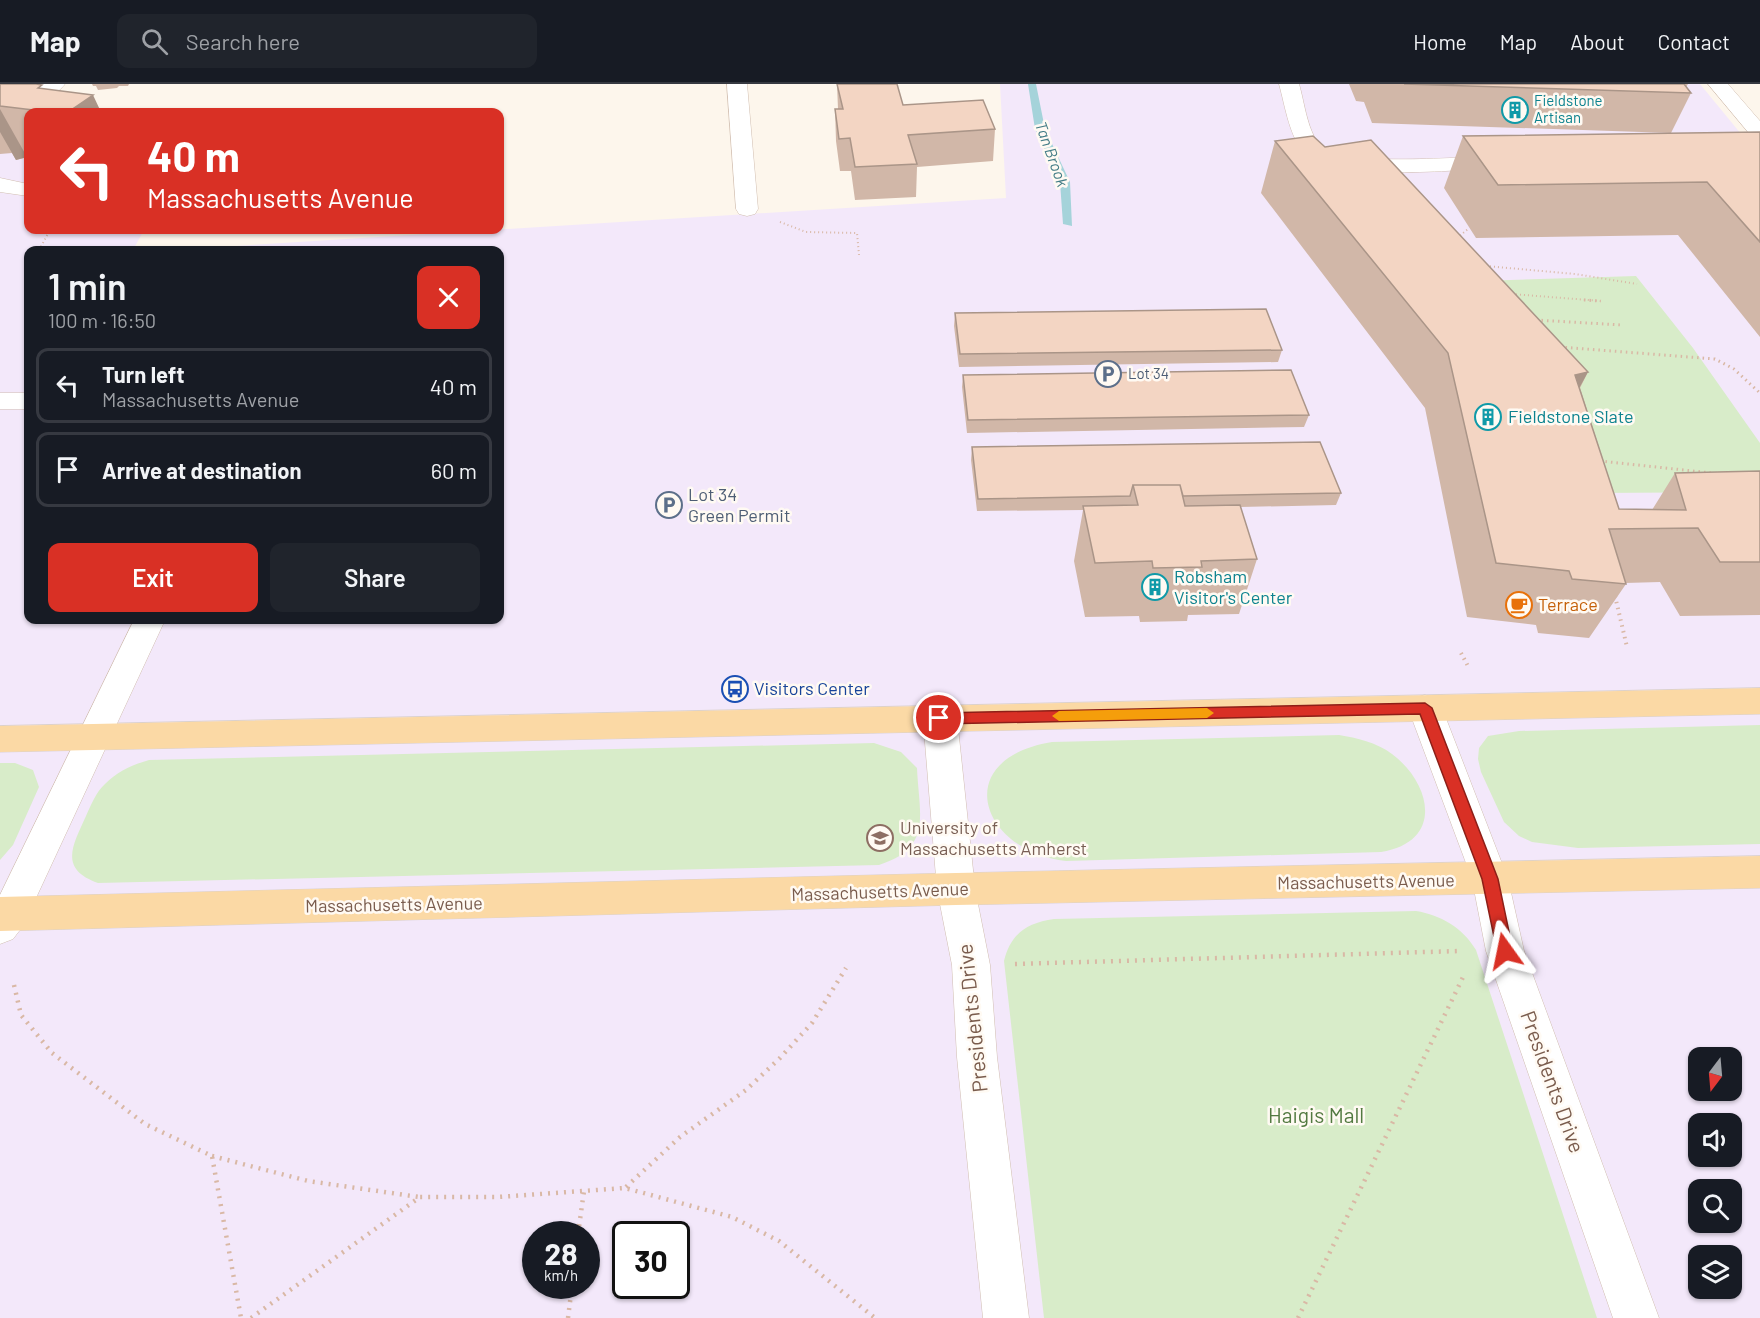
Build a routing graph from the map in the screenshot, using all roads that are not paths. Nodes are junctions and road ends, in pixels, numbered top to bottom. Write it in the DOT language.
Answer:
graph roads {
  1 [pos="55,84"];
  2 [pos="737,84"];
  3 [pos="1289,84"];
  4 [pos="1718,84"];
  5 [pos="13,104"];
  6 [pos="1760,134"];
  7 [pos="1513,162"];
  8 [pos="0,185"];
  9 [pos="24,189"];
  10 [pos="747,209"];
  11 [pos="0,401"];
  12 [pos="24,401"];
  13 [pos="147,624"];
  14 [pos="1760,701"];
  15 [pos="1425,708"];
  16 [pos="939,718"];
  17 [pos="95,736"];
  18 [pos="0,739"];
  19 [pos="1760,872"];
  20 [pos="1490,879"];
  21 [pos="956,890"];
  22 [pos="3,918"];
  23 [pos="1006,1318"];
  24 [pos="1636,1318"];
  1 -- 5 [label="street"];
  2 -- 10 [label="street"];
  3 -- 7 [label="street"];
  4 -- 6 [label="street"];
  8 -- 9 [label="street"];
  11 -- 12 [label="street"];
  13 -- 17 [label="street"];
  14 -- 15 [label="main road"];
  15 -- 16 [label="main road"];
  15 -- 20 [label="street, Presidents Drive"];
  16 -- 17 [label="main road"];
  16 -- 21 [label="street, Presidents Drive"];
  17 -- 18 [label="main road"];
  17 -- 22 [label="street"];
  19 -- 20 [label="main road, Massachusetts Avenue"];
  20 -- 21 [label="main road, Massachusetts Avenue"];
  20 -- 24 [label="street, Presidents Drive"];
  21 -- 22 [label="main road, Massachusetts Avenue"];
  21 -- 23 [label="street, Presidents Drive"];
}
